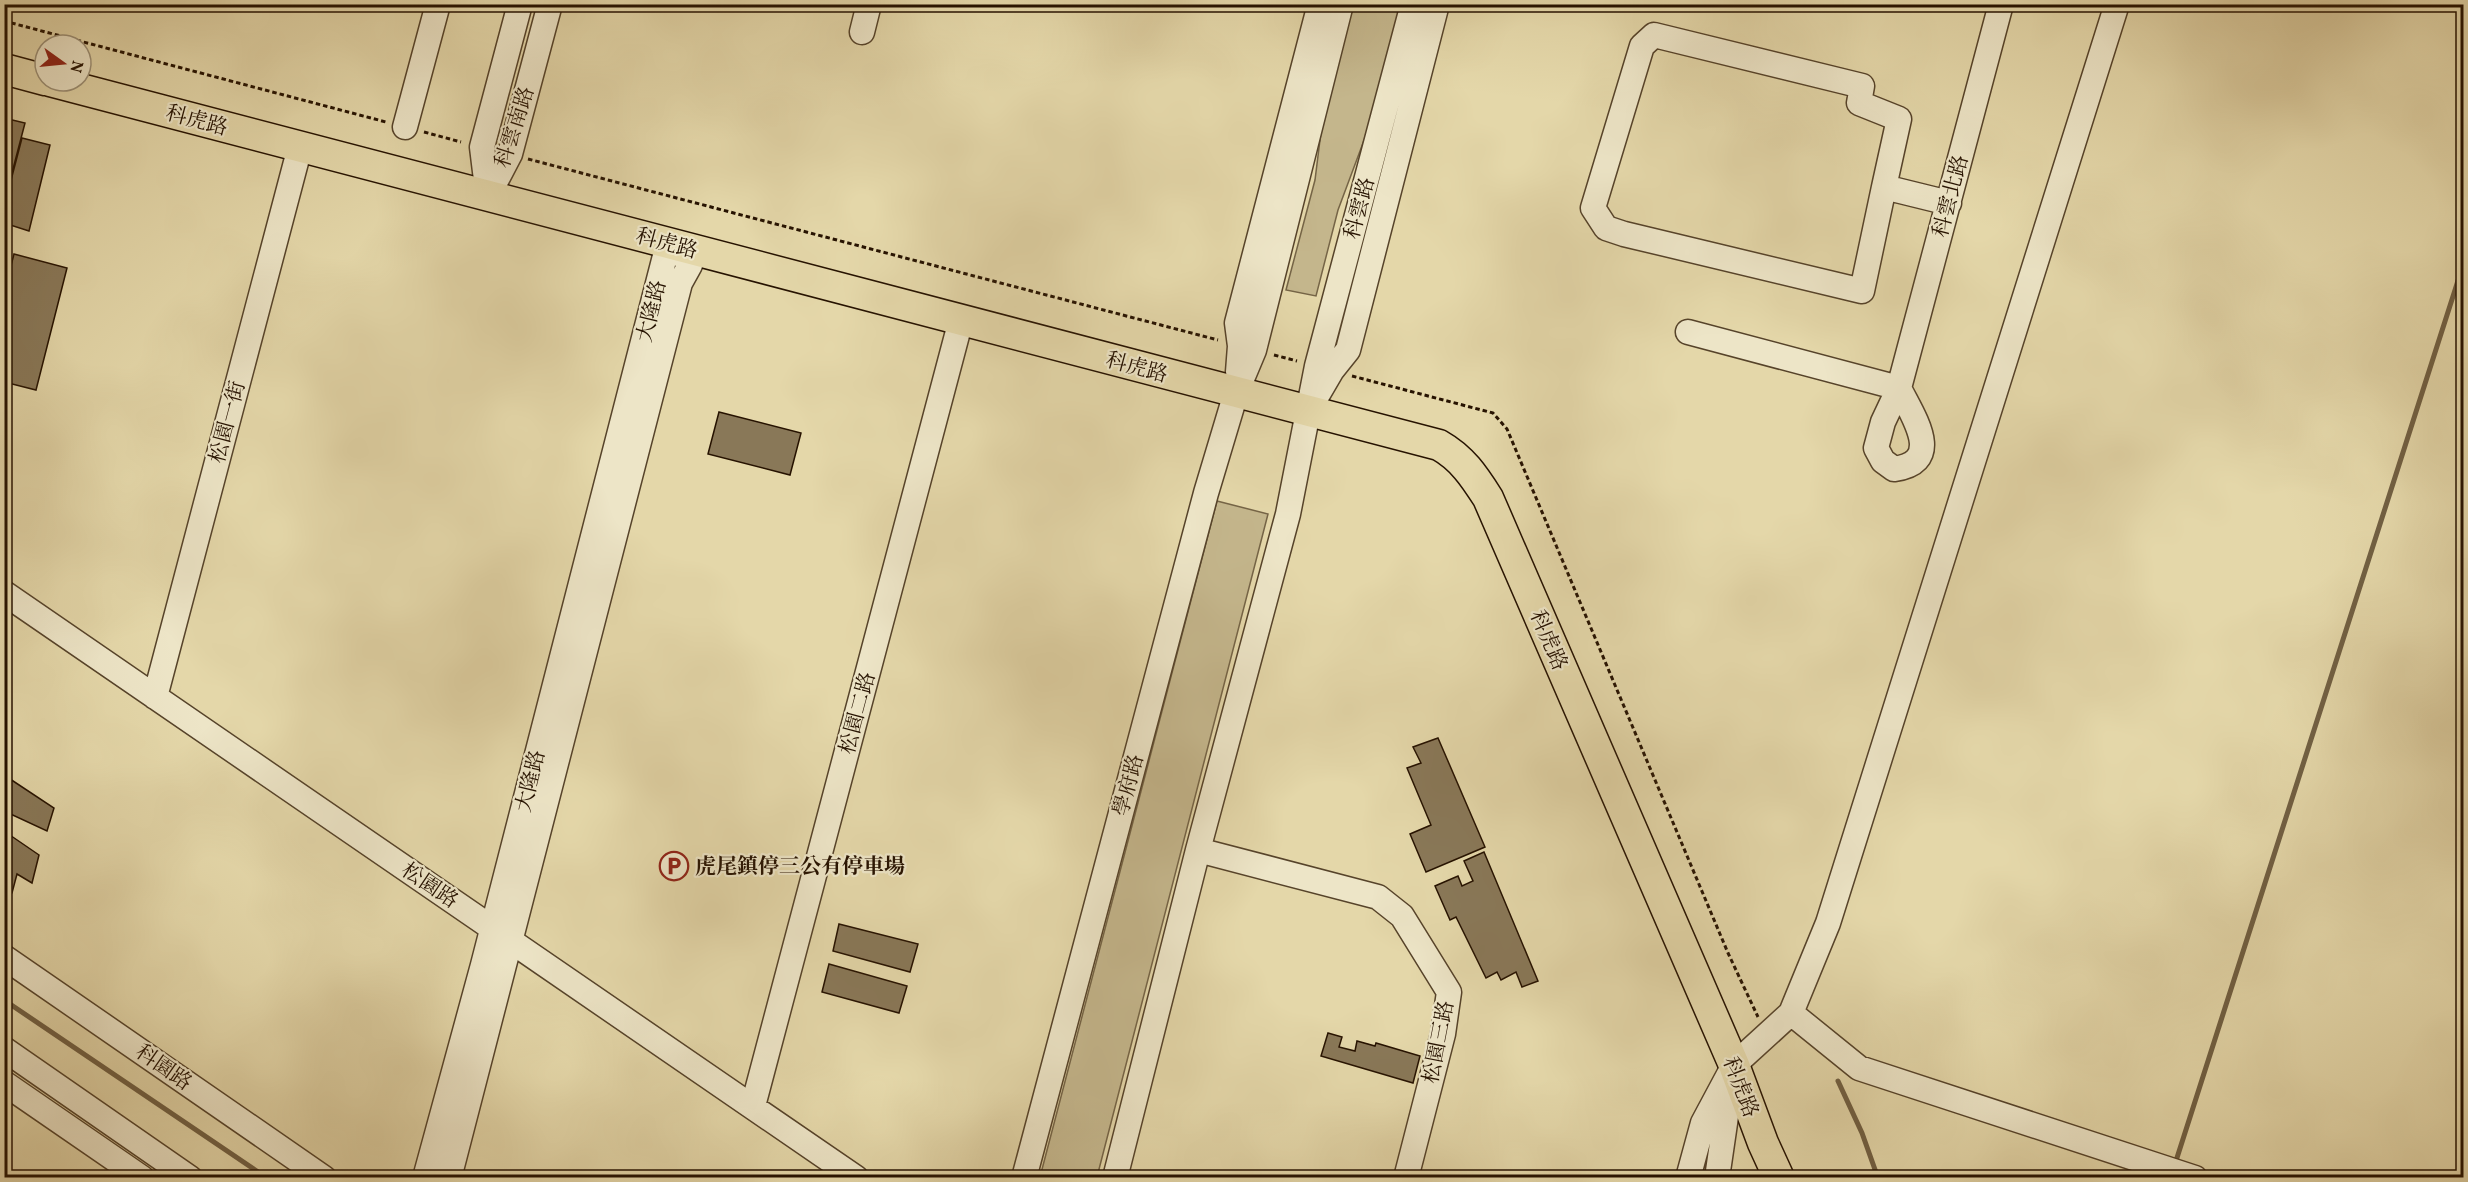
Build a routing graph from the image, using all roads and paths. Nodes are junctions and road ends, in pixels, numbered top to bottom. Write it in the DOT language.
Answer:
graph roads {
  1 [pos="438,4"];
  2 [pos="520,4"];
  3 [pos="550,4"];
  4 [pos="869,4"];
  5 [pos="1320,4"];
  6 [pos="1341,4"];
  7 [pos="1413,4"];
  8 [pos="1437,4"];
  9 [pos="2001,4"];
  10 [pos="2117,4"];
  11 [pos="4,21"];
  12 [pos="862,32"];
  13 [pos="4,69"];
  14 [pos="33,77"];
  15 [pos="93,92"];
  16 [pos="405,127"];
  17 [pos="300,147"];
  18 [pos="482,147"];
  19 [pos="510,154"];
  20 [pos="1884,187"];
  21 [pos="488,196"];
  22 [pos="1949,203"];
  23 [pos="675,245"];
  24 [pos="961,320"];
  25 [pos="1688,332"];
  26 [pos="1247,348"];
  27 [pos="1325,368"];
  28 [pos="1236,393"];
  29 [pos="1308,412"];
  30 [pos="4,593"];
  31 [pos="155,697"];
  32 [pos="1198,850"];
  33 [pos="501,934"];
  34 [pos="4,957"];
  35 [pos="1791,1013"];
  36 [pos="1766,1035"];
  37 [pos="4,1049"];
  38 [pos="1734,1065"];
  39 [pos="4,1083"];
  40 [pos="753,1106"];
  41 [pos="142,1178"];
  42 [pos="190,1178"];
  43 [pos="324,1178"];
  44 [pos="426,1178"];
  45 [pos="449,1178"];
  46 [pos="856,1178"];
  47 [pos="1024,1178"];
  48 [pos="1115,1178"];
  49 [pos="1406,1178"];
  50 [pos="1688,1178"];
  51 [pos="1717,1178"];
  52 [pos="1779,1178"];
  53 [pos="2195,1178"];
  1 -- 16 [label="street"];
  2 -- 18 [label="street, 科雲南路"];
  3 -- 19 [label="street, 科雲南路"];
  4 -- 12 [label="street"];
  5 -- 26 [label="street"];
  6 -- 26 [label="street"];
  7 -- 27 [label="street, 科雲路"];
  8 -- 27 [label="street"];
  9 -- 22 [label="street, 科雲北路"];
  10 -- 35 [label="street"];
  11 -- 16 [label="path"];
  13 -- 14 [label="main road"];
  15 -- 17 [label="main road, 科虎路"];
  16 -- 18 [label="path"];
  17 -- 21 [label="main road, 科虎路"];
  17 -- 31 [label="street, 松園一街"];
  18 -- 21 [label="street, 科雲南路"];
  19 -- 21 [label="street, 科雲南路"];
  19 -- 26 [label="path"];
  20 -- 20 [label="street"];
  20 -- 22 [label="street"];
  21 -- 23 [label="main road, 科虎路"];
  22 -- 25 [label="street, 科雲北路"];
  23 -- 24 [label="main road, 科虎路"];
  23 -- 33 [label="street, 大隆路"];
  24 -- 28 [label="main road, 科虎路"];
  24 -- 40 [label="street, 松園二路"];
  26 -- 27 [label="path"];
  26 -- 28 [label="street"];
  27 -- 29 [label="street, 科雲路"];
  27 -- 36 [label="path"];
  28 -- 29 [label="main road, 科虎路"];
  28 -- 47 [label="street, 學府路"];
  29 -- 32 [label="street"];
  29 -- 38 [label="main road, 科虎路"];
  30 -- 31 [label="street, 松園路"];
  31 -- 33 [label="street, 松園路"];
  32 -- 48 [label="street"];
  32 -- 49 [label="street, 松園三路"];
  33 -- 40 [label="street, 松園路"];
  33 -- 44 [label="street, 大隆路"];
  33 -- 45 [label="street, 大隆路"];
  34 -- 43 [label="street, 科園路"];
  35 -- 36 [label="street"];
  35 -- 53 [label="street"];
  36 -- 38 [label="street"];
  37 -- 42 [label="street"];
  38 -- 50 [label="street"];
  38 -- 51 [label="street"];
  38 -- 52 [label="main road, 科虎路"];
  39 -- 41 [label="street"];
  40 -- 46 [label="street, 松園路"];
}
